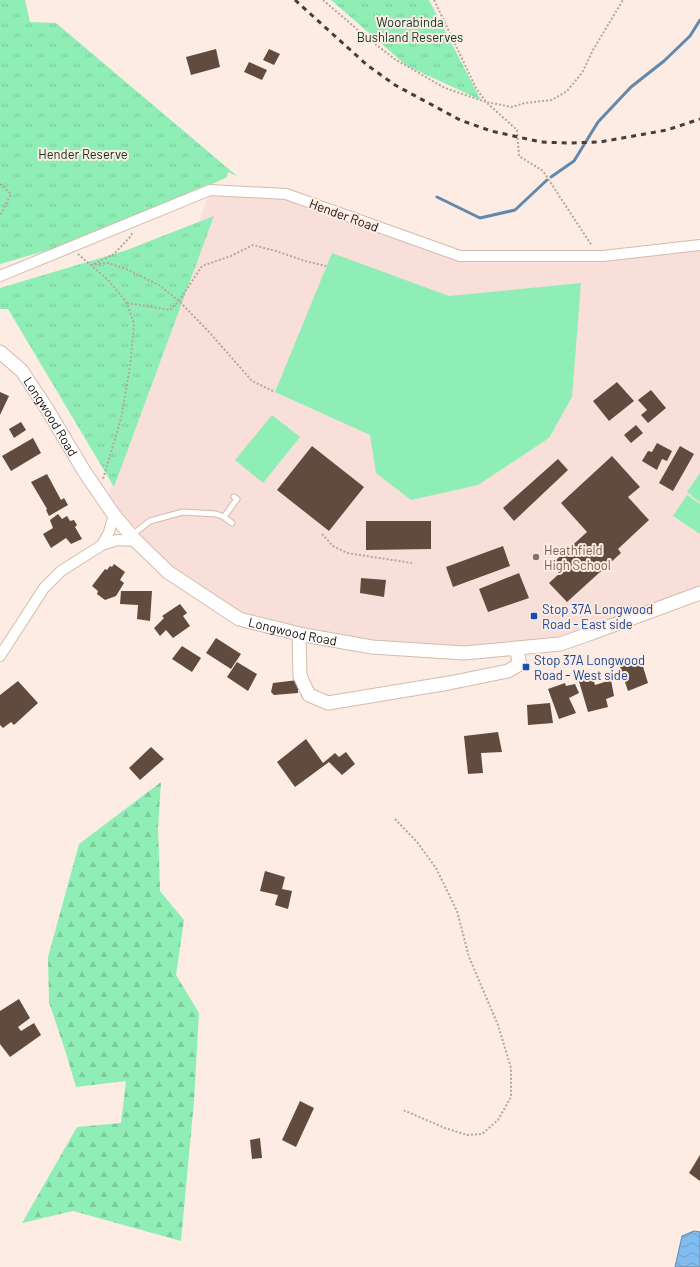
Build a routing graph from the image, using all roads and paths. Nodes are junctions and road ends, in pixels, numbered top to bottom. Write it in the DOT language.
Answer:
graph roads {
  1 [pos="323,0"];
  2 [pos="434,0"];
  3 [pos="623,0"];
  4 [pos="486,102"];
  5 [pos="0,184"];
  6 [pos="0,216"];
  7 [pos="141,218"];
  8 [pos="700,245"];
  9 [pos="70,247"];
  10 [pos="603,256"];
  11 [pos="91,265"];
  12 [pos="326,266"];
  13 [pos="0,276"];
  14 [pos="179,301"];
  15 [pos="127,302"];
  16 [pos="0,352"];
  17 [pos="275,392"];
  18 [pos="98,492"];
  19 [pos="234,497"];
  20 [pos="114,514"];
  21 [pos="224,517"];
  22 [pos="232,523"];
  23 [pos="322,534"];
  24 [pos="134,538"];
  25 [pos="102,545"];
  26 [pos="412,563"];
  27 [pos="700,593"];
  28 [pos="299,634"];
  29 [pos="516,649"];
  30 [pos="0,656"];
  31 [pos="395,819"];
  32 [pos="403,1110"];
  1 -- 4 [label="path"];
  2 -- 4 [label="path"];
  3 -- 4 [label="path"];
  4 -- 10 [label="path"];
  5 -- 6 [label="path"];
  7 -- 9 [label="street, Hender Road"];
  7 -- 10 [label="street, Hender Road"];
  7 -- 11 [label="path"];
  8 -- 10 [label="street, Hender Road"];
  9 -- 11 [label="path"];
  9 -- 13 [label="street, Hender Road"];
  11 -- 14 [label="path"];
  11 -- 15 [label="path"];
  12 -- 14 [label="path"];
  14 -- 15 [label="path"];
  14 -- 17 [label="path"];
  15 -- 18 [label="path"];
  16 -- 18 [label="street, Longwood Road"];
  18 -- 20 [label="street, Longwood Road"];
  19 -- 21 [label="lane"];
  20 -- 24 [label="street, Longwood Road"];
  20 -- 25 [label="street"];
  21 -- 22 [label="lane"];
  21 -- 24 [label="lane"];
  23 -- 26 [label="path"];
  24 -- 25 [label="street"];
  24 -- 28 [label="street, Longwood Road"];
  25 -- 30 [label="street"];
  27 -- 29 [label="street, Longwood Road"];
  28 -- 29 [label="street, Longwood Road"];
  28 -- 29 [label="street"];
  31 -- 32 [label="path"];
}
